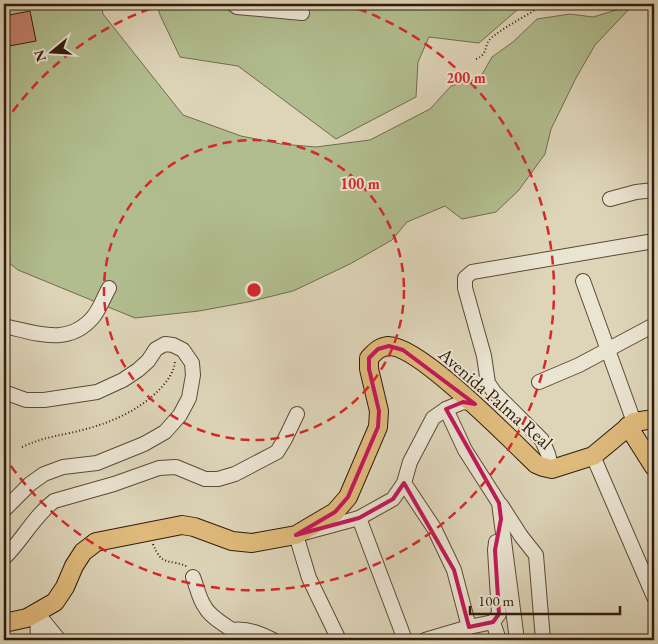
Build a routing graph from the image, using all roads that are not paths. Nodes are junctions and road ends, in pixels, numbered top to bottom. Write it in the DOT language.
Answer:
graph roads {
  1 [pos="233,4"];
  2 [pos="302,13"];
  3 [pos="654,190"];
  4 [pos="610,199"];
  5 [pos="654,241"];
  6 [pos="583,281"];
  7 [pos="109,288"];
  8 [pos="654,324"];
  9 [pos="4,326"];
  10 [pos="608,350"];
  11 [pos="539,382"];
  12 [pos="4,392"];
  13 [pos="475,404"];
  14 [pos="446,409"];
  15 [pos="296,414"];
  16 [pos="654,419"];
  17 [pos="631,424"];
  18 [pos="593,456"];
  19 [pos="654,467"];
  20 [pos="552,469"];
  21 [pos="404,483"];
  22 [pos="499,503"];
  23 [pos="4,510"];
  24 [pos="359,518"];
  25 [pos="501,519"];
  26 [pos="296,535"];
  27 [pos="4,558"];
  28 [pos="193,578"];
  29 [pos="654,597"];
  30 [pos="37,613"];
  31 [pos="494,622"];
  32 [pos="4,623"];
  33 [pos="469,627"];
  34 [pos="234,630"];
  35 [pos="38,640"];
  36 [pos="59,640"];
  37 [pos="245,640"];
  38 [pos="273,640"];
  39 [pos="339,640"];
  40 [pos="405,640"];
  41 [pos="426,640"];
  42 [pos="499,640"];
  43 [pos="517,640"];
  44 [pos="543,640"];
  1 -- 2 [label="street"];
  3 -- 4 [label="street"];
  5 -- 20 [label="street"];
  6 -- 10 [label="street"];
  7 -- 9 [label="street"];
  8 -- 10 [label="street"];
  10 -- 11 [label="street"];
  10 -- 17 [label="street"];
  12 -- 23 [label="street"];
  13 -- 14 [label="street"];
  13 -- 20 [label="main road, Avenida Palma Real"];
  13 -- 26 [label="main road, Avenida Palma Real"];
  14 -- 21 [label="street"];
  14 -- 22 [label="street"];
  15 -- 27 [label="street"];
  16 -- 17 [label="main road"];
  17 -- 18 [label="main road, Avenida Palma Real"];
  17 -- 19 [label="main road"];
  18 -- 20 [label="main road, Avenida Palma Real"];
  18 -- 29 [label="street"];
  21 -- 24 [label="street"];
  21 -- 33 [label="street"];
  22 -- 25 [label="street"];
  22 -- 44 [label="street"];
  24 -- 26 [label="street"];
  24 -- 40 [label="street"];
  25 -- 31 [label="street"];
  25 -- 43 [label="street"];
  26 -- 30 [label="main road, Avenida Palma Real"];
  26 -- 39 [label="street"];
  28 -- 34 [label="street"];
  30 -- 32 [label="main road, Avenida Palma Real"];
  30 -- 35 [label="street"];
  30 -- 36 [label="street"];
  31 -- 33 [label="street"];
  31 -- 42 [label="street"];
  33 -- 41 [label="street"];
  34 -- 37 [label="street"];
  34 -- 38 [label="street"];
}
